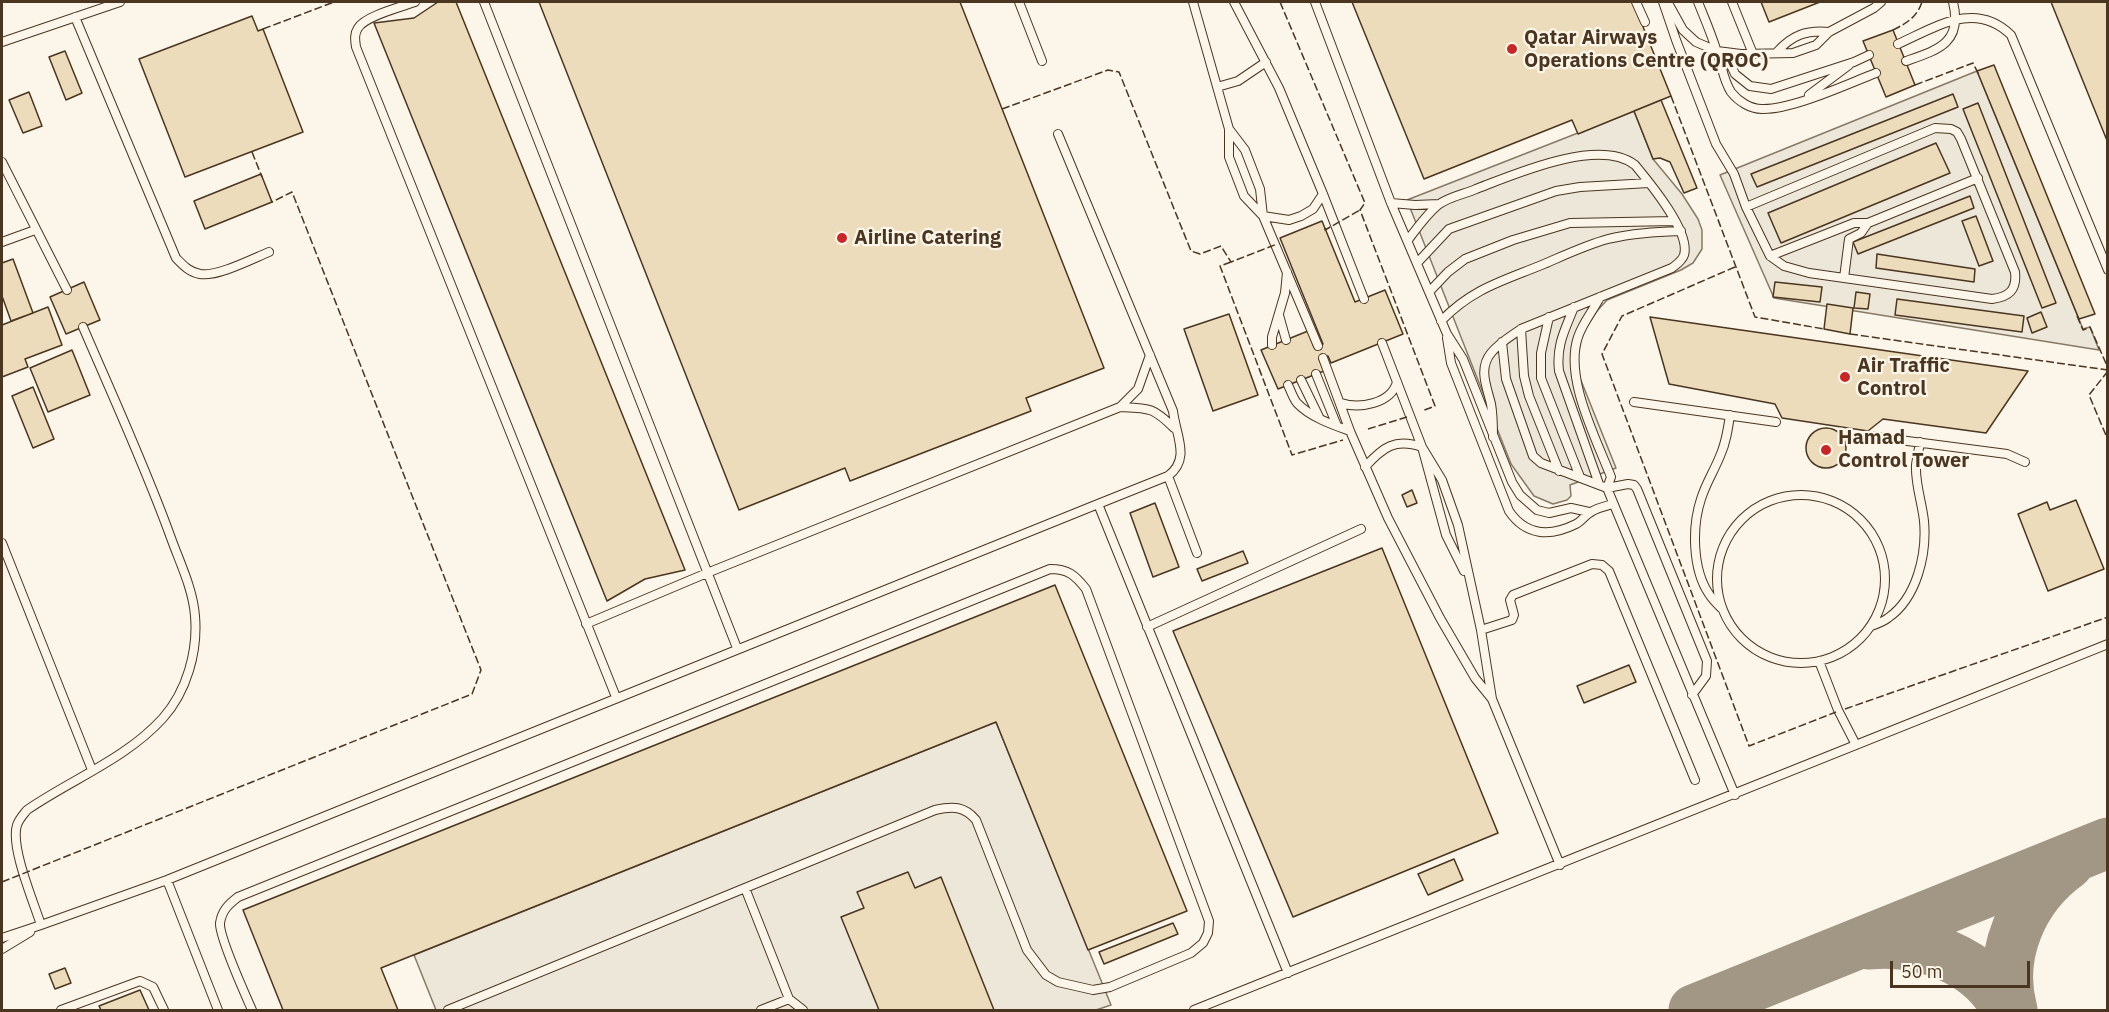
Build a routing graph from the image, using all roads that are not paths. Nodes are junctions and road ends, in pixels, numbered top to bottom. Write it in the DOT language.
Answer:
graph roads {
  1 [pos="120,2"];
  2 [pos="415,2"];
  3 [pos="484,2"];
  4 [pos="1019,2"];
  5 [pos="1193,2"];
  6 [pos="1234,2"];
  7 [pos="1315,2"];
  8 [pos="1636,2"];
  9 [pos="1665,2"];
  10 [pos="1698,2"];
  11 [pos="1732,2"];
  12 [pos="1881,2"];
  13 [pos="1953,2"];
  14 [pos="75,17"];
  15 [pos="1955,19"];
  16 [pos="1645,22"];
  17 [pos="1829,32"];
  18 [pos="2,42"];
  19 [pos="1898,44"];
  20 [pos="1718,51"];
  21 [pos="1777,52"];
  22 [pos="1754,54"];
  23 [pos="1869,55"];
  24 [pos="1042,61"];
  25 [pos="1906,61"];
  26 [pos="1266,62"];
  27 [pos="1854,62"];
  28 [pos="1876,73"];
  29 [pos="1217,87"];
  30 [pos="1801,101"];
  31 [pos="1229,129"];
  32 [pos="1058,134"];
  33 [pos="2,162"];
  34 [pos="1978,178"];
  35 [pos="1649,183"];
  36 [pos="1323,194"];
  37 [pos="1391,203"];
  38 [pos="1439,204"];
  39 [pos="1746,207"];
  40 [pos="1263,216"];
  41 [pos="1674,221"];
  42 [pos="1868,223"];
  43 [pos="35,230"];
  44 [pos="1681,231"];
  45 [pos="1408,240"];
  46 [pos="2,242"];
  47 [pos="269,252"];
  48 [pos="1770,256"];
  49 [pos="1418,262"];
  50 [pos="2108,270"];
  51 [pos="1287,271"];
  52 [pos="1844,278"];
  53 [pos="67,290"];
  54 [pos="1430,291"];
  55 [pos="1600,297"];
  56 [pos="1364,298"];
  57 [pos="1574,307"];
  58 [pos="1279,315"];
  59 [pos="1549,317"];
  60 [pos="1441,321"];
  61 [pos="83,327"];
  62 [pos="1521,329"];
  63 [pos="1447,334"];
  64 [pos="1286,340"];
  65 [pos="1502,342"];
  66 [pos="1382,343"];
  67 [pos="1272,345"];
  68 [pos="1318,346"];
  69 [pos="1150,354"];
  70 [pos="1323,358"];
  71 [pos="1316,374"];
  72 [pos="1301,380"];
  73 [pos="1397,382"];
  74 [pos="1288,385"];
  75 [pos="1634,402"];
  76 [pos="1341,403"];
  77 [pos="1120,407"];
  78 [pos="1730,415"];
  79 [pos="1319,417"];
  80 [pos="1776,422"];
  81 [pos="1337,426"];
  82 [pos="1175,428"];
  83 [pos="1350,431"];
  84 [pos="1869,436"];
  85 [pos="1493,437"];
  86 [pos="1920,442"];
  87 [pos="1422,447"];
  88 [pos="2025,462"];
  89 [pos="1365,466"];
  90 [pos="1559,471"];
  91 [pos="1167,476"];
  92 [pos="1580,477"];
  93 [pos="1603,486"];
  94 [pos="1098,504"];
  95 [pos="1613,504"];
  96 [pos="1589,512"];
  97 [pos="1361,529"];
  98 [pos="2,543"];
  99 [pos="1197,553"];
  100 [pos="707,573"];
  101 [pos="1470,583"];
  102 [pos="1723,610"];
  103 [pos="586,624"];
  104 [pos="1871,626"];
  105 [pos="1147,627"];
  106 [pos="1481,630"];
  107 [pos="2108,644"];
  108 [pos="737,648"];
  109 [pos="1819,661"];
  110 [pos="1692,695"];
  111 [pos="616,697"];
  112 [pos="1492,699"];
  113 [pos="1856,745"];
  114 [pos="92,770"];
  115 [pos="1695,780"];
  116 [pos="1735,795"];
  117 [pos="1560,865"];
  118 [pos="167,880"];
  119 [pos="745,888"];
  120 [pos="41,925"];
  121 [pos="2,938"];
  122 [pos="2,949"];
  123 [pos="1288,973"];
  124 [pos="789,999"];
  125 [pos="81,1007"];
  126 [pos="61,1011"];
  127 [pos="164,1011"];
  128 [pos="218,1011"];
  129 [pos="252,1011"];
  130 [pos="448,1011"];
  131 [pos="762,1011"];
  132 [pos="788,1011"];
  133 [pos="803,1011"];
  134 [pos="1194,1011"];
  1 -- 14 [label="lane"];
  2 -- 103 [label="lane"];
  3 -- 100 [label="lane"];
  4 -- 24 [label="lane"];
  5 -- 29 [label="lane"];
  6 -- 26 [label="lane"];
  7 -- 37 [label="lane"];
  8 -- 16 [label="lane"];
  9 -- 20 [label="lane"];
  9 -- 39 [label="lane"];
  10 -- 20 [label="lane"];
  11 -- 22 [label="lane"];
  12 -- 17 [label="lane"];
  13 -- 15 [label="lane"];
  14 -- 18 [label="lane"];
  14 -- 47 [label="lane"];
  15 -- 19 [label="lane"];
  15 -- 25 [label="lane"];
  15 -- 50 [label="lane"];
  17 -- 21 [label="lane"];
  17 -- 21 [label="lane"];
  20 -- 22 [label="lane"];
  20 -- 27 [label="lane"];
  20 -- 30 [label="lane"];
  21 -- 22 [label="lane"];
  23 -- 27 [label="lane"];
  26 -- 29 [label="lane"];
  26 -- 36 [label="lane"];
  27 -- 30 [label="lane"];
  28 -- 30 [label="lane"];
  29 -- 31 [label="lane"];
  31 -- 40 [label="lane"];
  31 -- 40 [label="lane"];
  32 -- 69 [label="lane"];
  33 -- 43 [label="lane"];
  34 -- 39 [label="lane"];
  34 -- 42 [label="lane"];
  34 -- 52 [label="lane"];
  35 -- 38 [label="lane"];
  35 -- 41 [label="lane"];
  35 -- 49 [label="lane"];
  36 -- 40 [label="lane"];
  36 -- 56 [label="lane"];
  37 -- 38 [label="lane"];
  37 -- 45 [label="lane"];
  38 -- 45 [label="lane"];
  39 -- 48 [label="lane"];
  40 -- 51 [label="lane"];
  41 -- 44 [label="lane"];
  41 -- 54 [label="lane"];
  42 -- 48 [label="lane"];
  42 -- 52 [label="lane"];
  43 -- 46 [label="lane"];
  43 -- 53 [label="lane"];
  44 -- 55 [label="lane"];
  44 -- 60 [label="lane"];
  45 -- 49 [label="lane"];
  48 -- 52 [label="lane"];
  49 -- 54 [label="lane"];
  51 -- 58 [label="lane"];
  51 -- 68 [label="lane"];
  54 -- 60 [label="lane"];
  55 -- 57 [label="lane"];
  55 -- 93 [label="lane"];
  57 -- 59 [label="lane"];
  57 -- 93 [label="lane"];
  58 -- 64 [label="lane"];
  58 -- 67 [label="lane"];
  59 -- 62 [label="lane"];
  59 -- 92 [label="lane"];
  60 -- 63 [label="lane"];
  61 -- 114 [label="lane"];
  62 -- 65 [label="lane"];
  62 -- 90 [label="lane"];
  63 -- 85 [label="lane"];
  63 -- 96 [label="lane"];
  65 -- 85 [label="lane"];
  65 -- 90 [label="lane"];
  66 -- 73 [label="lane"];
  69 -- 77 [label="lane"];
  69 -- 82 [label="lane"];
  70 -- 76 [label="lane"];
  71 -- 81 [label="lane"];
  72 -- 79 [label="lane"];
  73 -- 76 [label="lane"];
  73 -- 87 [label="lane"];
  74 -- 79 [label="lane"];
  75 -- 78 [label="lane"];
  76 -- 83 [label="lane"];
  77 -- 82 [label="lane"];
  77 -- 100 [label="lane"];
  78 -- 80 [label="lane"];
  78 -- 102 [label="lane"];
  79 -- 81 [label="lane"];
  81 -- 83 [label="lane"];
  82 -- 91 [label="lane"];
  83 -- 89 [label="lane"];
  84 -- 86 [label="lane"];
  85 -- 96 [label="lane"];
  86 -- 88 [label="lane"];
  86 -- 104 [label="lane"];
  87 -- 89 [label="lane"];
  87 -- 101 [label="lane"];
  87 -- 101 [label="lane"];
  89 -- 112 [label="lane"];
  90 -- 92 [label="lane"];
  91 -- 94 [label="lane"];
  91 -- 99 [label="lane"];
  92 -- 93 [label="lane"];
  93 -- 95 [label="lane"];
  93 -- 110 [label="lane"];
  94 -- 105 [label="lane"];
  94 -- 108 [label="lane"];
  95 -- 96 [label="lane"];
  95 -- 110 [label="lane"];
  97 -- 105 [label="lane"];
  98 -- 114 [label="lane"];
  100 -- 103 [label="lane"];
  100 -- 108 [label="lane"];
  101 -- 106 [label="lane"];
  102 -- 104 [label="lane"];
  102 -- 109 [label="lane"];
  103 -- 111 [label="lane"];
  104 -- 109 [label="lane"];
  105 -- 123 [label="lane"];
  106 -- 112 [label="lane"];
  106 -- 115 [label="lane"];
  107 -- 113 [label="lane"];
  108 -- 111 [label="lane"];
  109 -- 113 [label="lane"];
  110 -- 116 [label="lane"];
  111 -- 118 [label="lane"];
  112 -- 117 [label="lane"];
  113 -- 116 [label="lane"];
  114 -- 120 [label="lane"];
  116 -- 117 [label="lane"];
  117 -- 123 [label="lane"];
  118 -- 120 [label="lane"];
  118 -- 128 [label="lane"];
  119 -- 124 [label="lane"];
  119 -- 129 [label="lane"];
  119 -- 130 [label="lane"];
  120 -- 121 [label="lane"];
  120 -- 122 [label="lane"];
  123 -- 134 [label="lane"];
  124 -- 131 [label="lane"];
  124 -- 132 [label="lane"];
  124 -- 133 [label="lane"];
  125 -- 126 [label="lane"];
  125 -- 127 [label="lane"];
}
